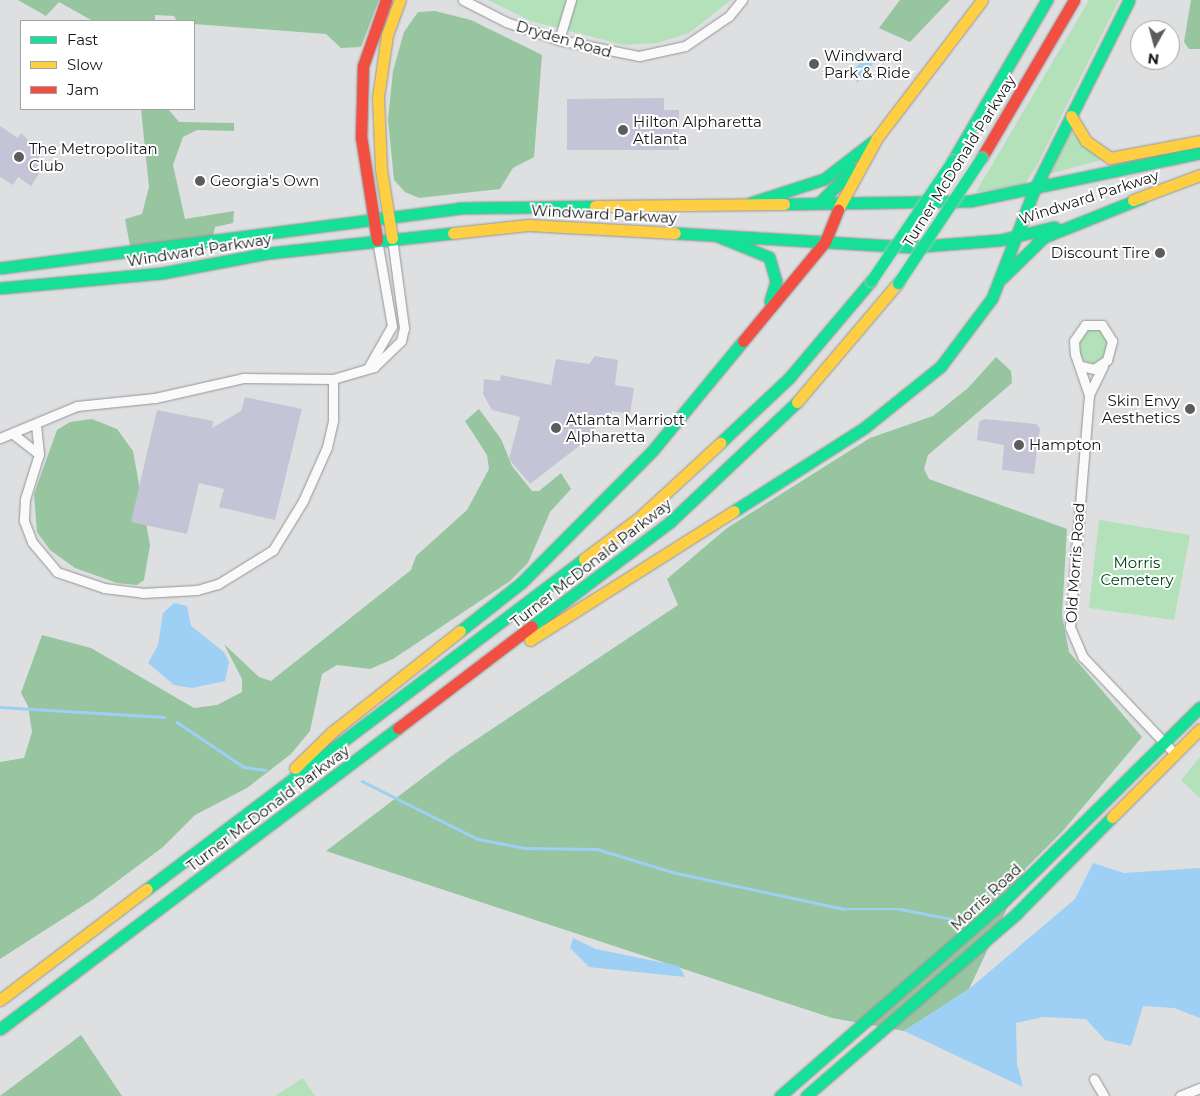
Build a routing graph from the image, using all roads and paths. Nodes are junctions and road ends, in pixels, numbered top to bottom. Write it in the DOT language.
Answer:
graph roads {
  1 [pos="386,0"];
  2 [pos="464,0"];
  3 [pos="571,0"];
  4 [pos="742,0"];
  5 [pos="982,0"];
  6 [pos="1047,0"];
  7 [pos="1074,0"];
  8 [pos="1129,0"];
  9 [pos="401,2"];
  10 [pos="560,40"];
  11 [pos="1071,116"];
  12 [pos="877,138"];
  13 [pos="1200,142"];
  14 [pos="1200,153"];
  15 [pos="862,164"];
  16 [pos="1200,175"];
  17 [pos="1034,190"];
  18 [pos="1141,198"];
  19 [pos="841,202"];
  20 [pos="750,203"];
  21 [pos="819,203"];
  22 [pos="389,217"];
  23 [pos="373,219"];
  24 [pos="717,236"];
  25 [pos="1013,237"];
  26 [pos="392,238"];
  27 [pos="377,240"];
  28 [pos="825,242"];
  29 [pos="0,268"];
  30 [pos="1001,280"];
  31 [pos="0,288"];
  32 [pos="761,317"];
  33 [pos="1081,366"];
  34 [pos="1103,366"];
  35 [pos="366,370"];
  36 [pos="333,379"];
  37 [pos="1089,395"];
  38 [pos="36,425"];
  39 [pos="13,434"];
  40 [pos="0,438"];
  41 [pos="39,454"];
  42 [pos="464,679"];
  43 [pos="1200,707"];
  44 [pos="1200,729"];
  45 [pos="1162,740"];
  46 [pos="1174,753"];
  47 [pos="248,812"];
  48 [pos="0,1000"];
  49 [pos="0,1029"];
  50 [pos="1094,1079"];
  51 [pos="1200,1088"];
  52 [pos="780,1096"];
  53 [pos="806,1096"];
  54 [pos="1104,1096"];
  55 [pos="1180,1096"];
  1 -- 23 [label="main road"];
  2 -- 10 [label="street, Dryden Road"];
  3 -- 10 [label="street"];
  4 -- 10 [label="street, Dryden Road"];
  5 -- 12 [label="main road"];
  6 -- 47 [label="main road, Turner McDonald Parkway, bridge"];
  7 -- 42 [label="main road, Turner McDonald Parkway, bridge"];
  8 -- 11 [label="main road"];
  9 -- 22 [label="main road"];
  11 -- 13 [label="main road"];
  11 -- 17 [label="main road"];
  12 -- 15 [label="main road"];
  12 -- 20 [label="main road"];
  14 -- 17 [label="main road, Windward Parkway"];
  15 -- 19 [label="main road"];
  15 -- 21 [label="main road"];
  16 -- 18 [label="main road, Windward Parkway"];
  17 -- 19 [label="main road, Windward Parkway"];
  17 -- 25 [label="main road"];
  18 -- 25 [label="main road, Windward Parkway"];
  18 -- 30 [label="main road"];
  19 -- 21 [label="main road, Windward Parkway"];
  19 -- 28 [label="main road"];
  20 -- 21 [label="main road, Windward Parkway"];
  20 -- 22 [label="main road, Windward Parkway"];
  22 -- 23 [label="main road, Windward Parkway"];
  22 -- 26 [label="main road"];
  23 -- 27 [label="main road"];
  23 -- 29 [label="main road, Windward Parkway"];
  24 -- 26 [label="main road, Windward Parkway"];
  24 -- 28 [label="main road, Windward Parkway"];
  24 -- 32 [label="main road"];
  25 -- 28 [label="main road, Windward Parkway"];
  25 -- 30 [label="main road"];
  26 -- 27 [label="main road, Windward Parkway"];
  26 -- 35 [label="street"];
  27 -- 31 [label="main road, Windward Parkway"];
  27 -- 35 [label="street"];
  28 -- 32 [label="main road"];
  30 -- 42 [label="main road"];
  32 -- 47 [label="main road"];
  33 -- 34 [label="street"];
  33 -- 34 [label="street, Old Morris Road"];
  33 -- 37 [label="street, Old Morris Road"];
  34 -- 37 [label="street, Old Morris Road"];
  35 -- 36 [label="street"];
  36 -- 38 [label="street"];
  36 -- 41 [label="street"];
  37 -- 45 [label="street, Old Morris Road"];
  38 -- 39 [label="street"];
  38 -- 41 [label="street"];
  39 -- 40 [label="street"];
  39 -- 41 [label="street"];
  42 -- 49 [label="main road, Turner McDonald Parkway"];
  43 -- 45 [label="main road, Morris Road"];
  44 -- 46 [label="main road"];
  45 -- 46 [label="street, Old Morris Road"];
  45 -- 52 [label="main road, Morris Road"];
  46 -- 53 [label="main road"];
  47 -- 48 [label="main road, Turner McDonald Parkway"];
  50 -- 54 [label="street"];
  51 -- 55 [label="street"];
}
